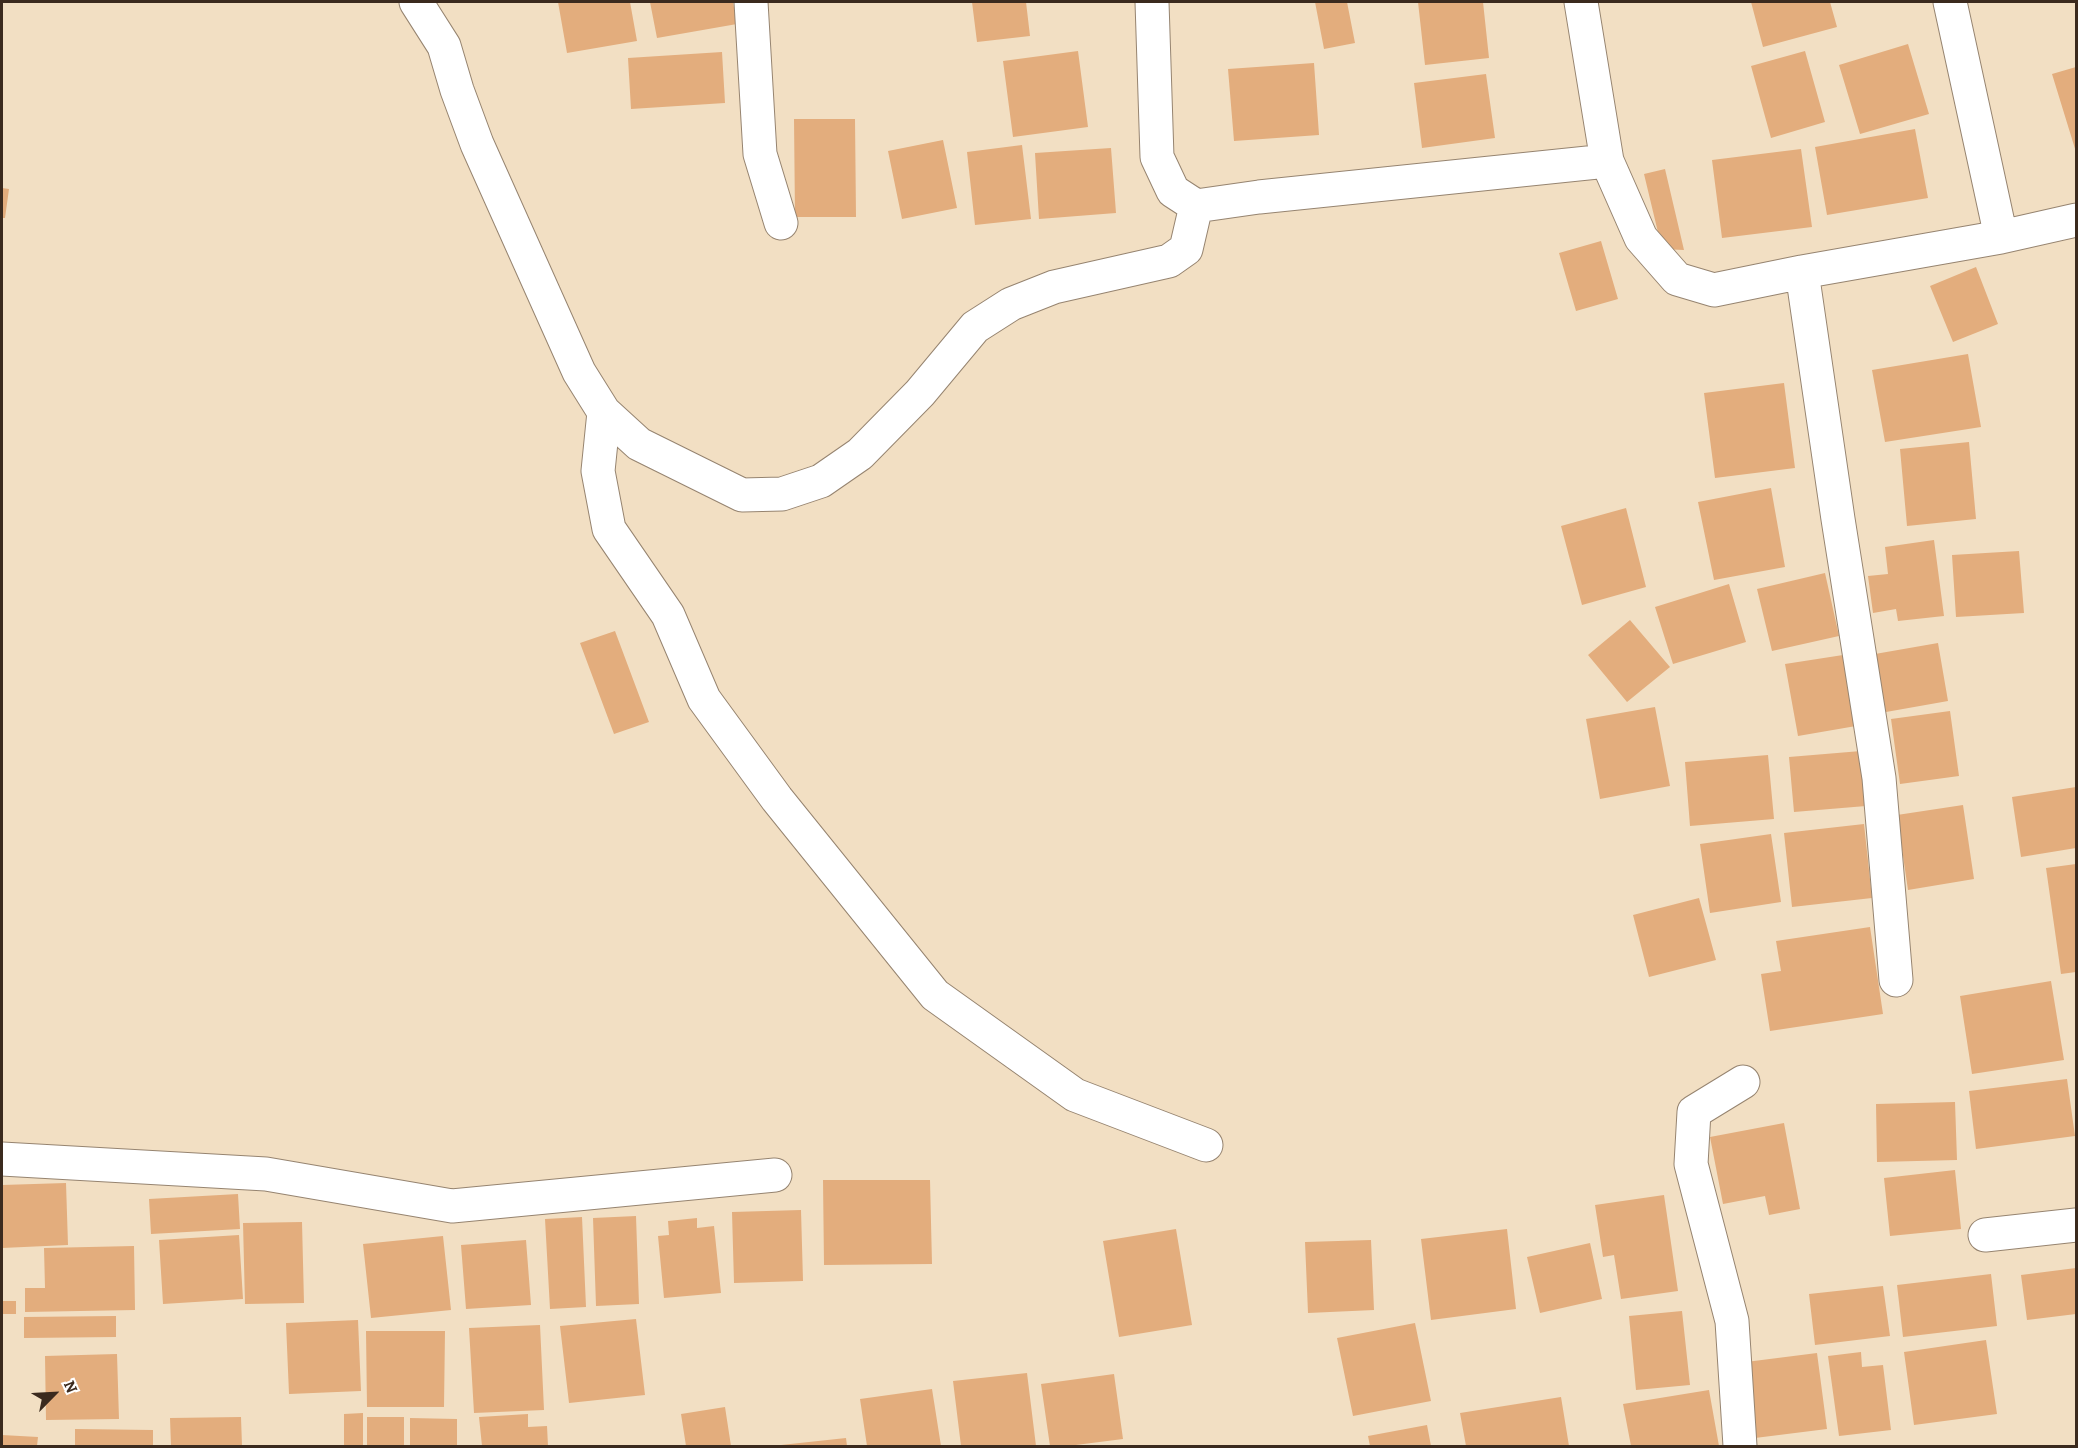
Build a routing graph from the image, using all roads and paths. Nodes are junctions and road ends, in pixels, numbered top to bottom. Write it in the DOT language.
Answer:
graph roads {
  1 [pos="416,2"];
  2 [pos="751,2"];
  3 [pos="1152,2"];
  4 [pos="1581,2"];
  5 [pos="1950,2"];
  6 [pos="1607,161"];
  7 [pos="1196,206"];
  8 [pos="2076,220"];
  9 [pos="781,223"];
  10 [pos="2001,237"];
  11 [pos="1802,272"];
  12 [pos="604,412"];
  13 [pos="1896,980"];
  14 [pos="1743,1082"];
  15 [pos="1206,1145"];
  16 [pos="2,1160"];
  17 [pos="775,1174"];
  18 [pos="2076,1225"];
  19 [pos="1985,1235"];
  20 [pos="1740,1446"];
  1 -- 12 [label="street"];
  2 -- 9 [label="street"];
  3 -- 7 [label="street"];
  4 -- 6 [label="street"];
  5 -- 10 [label="street"];
  6 -- 7 [label="street"];
  6 -- 11 [label="street"];
  7 -- 12 [label="street"];
  8 -- 10 [label="street"];
  10 -- 11 [label="street"];
  11 -- 13 [label="street"];
  12 -- 15 [label="street"];
  14 -- 20 [label="street"];
  16 -- 17 [label="street"];
  18 -- 19 [label="street"];
}
